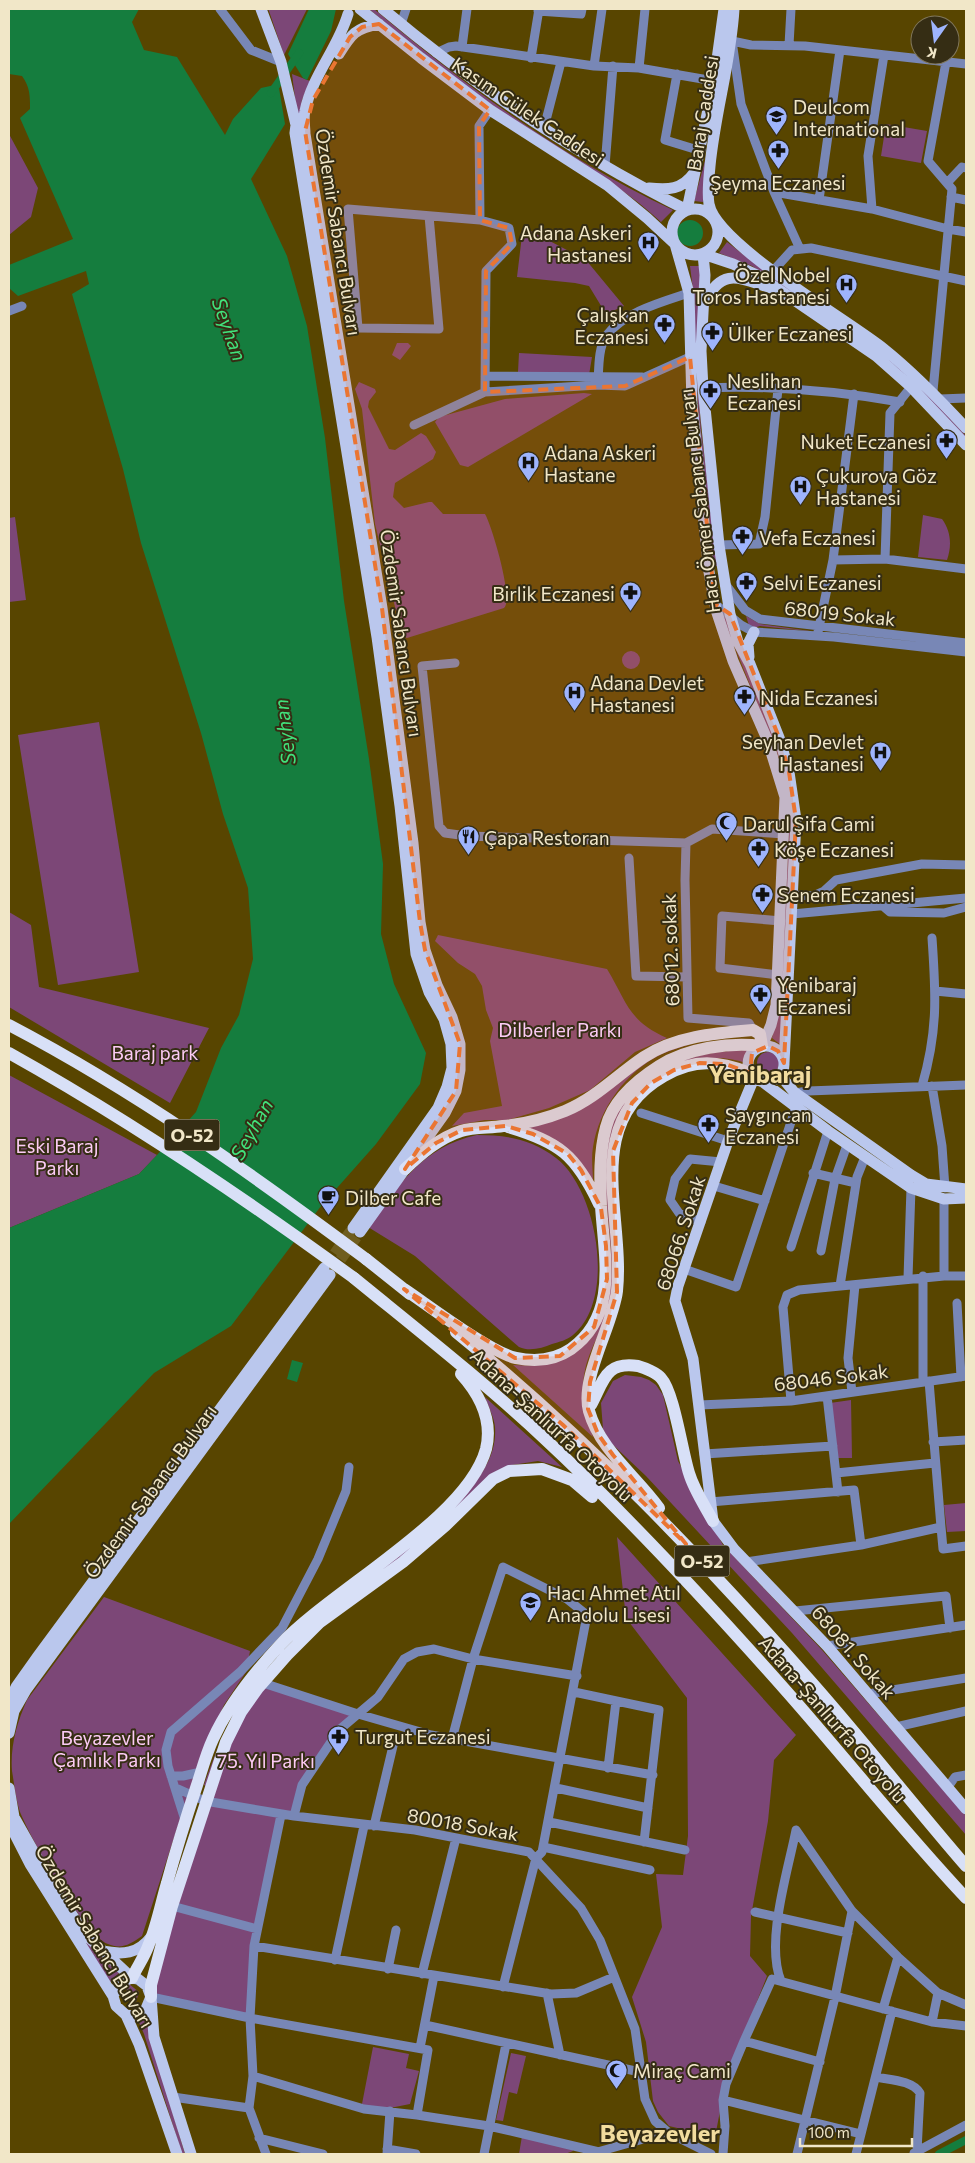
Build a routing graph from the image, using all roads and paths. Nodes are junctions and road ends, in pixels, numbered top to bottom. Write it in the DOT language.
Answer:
graph roads {
  1 [pos="220,9"];
  2 [pos="261,9"];
  3 [pos="360,9"];
  4 [pos="383,9"];
  5 [pos="406,9"];
  6 [pos="467,9"];
  7 [pos="582,9"];
  8 [pos="602,9"];
  9 [pos="645,9"];
  10 [pos="724,9"];
  11 [pos="734,9"];
  12 [pos="791,9"];
  13 [pos="538,10"];
  14 [pos="348,14"];
  15 [pos="379,24"];
  16 [pos="401,24"];
  17 [pos="732,41"];
  18 [pos="789,45"];
  19 [pos="462,47"];
  20 [pos="840,50"];
  21 [pos="436,53"];
  22 [pos="884,55"];
  23 [pos="531,58"];
  24 [pos="910,58"];
  25 [pos="281,62"];
  26 [pos="560,62"];
  27 [pos="945,65"];
  28 [pos="594,66"];
  29 [pos="613,66"];
  30 [pos="639,68"];
  31 [pos="677,74"];
  32 [pos="714,82"];
  33 [pos="490,110"];
  34 [pos="300,128"];
  35 [pos="544,128"];
  36 [pos="701,150"];
  37 [pos="605,166"];
  38 [pos="966,168"];
  39 [pos="696,169"];
  40 [pos="947,183"];
  41 [pos="640,187"];
  42 [pos="774,192"];
  43 [pos="952,197"];
  44 [pos="820,200"];
  45 [pos="966,200"];
  46 [pos="872,209"];
  47 [pos="687,210"];
  48 [pos="429,216"];
  49 [pos="480,220"];
  50 [pos="716,222"];
  51 [pos="948,229"];
  52 [pos="966,232"];
  53 [pos="675,244"];
  54 [pos="800,249"];
  55 [pos="703,254"];
  56 [pos="773,271"];
  57 [pos="943,276"];
  58 [pos="966,281"];
  59 [pos="689,292"];
  60 [pos="786,294"];
  61 [pos="22,306"];
  62 [pos="702,309"];
  63 [pos="9,310"];
  64 [pos="695,354"];
  65 [pos="485,376"];
  66 [pos="598,381"];
  67 [pos="911,387"];
  68 [pos="703,388"];
  69 [pos="778,389"];
  70 [pos="485,392"];
  71 [pos="854,394"];
  72 [pos="936,395"];
  73 [pos="966,398"];
  74 [pos="900,402"];
  75 [pos="414,425"];
  76 [pos="966,428"];
  77 [pos="966,446"];
  78 [pos="719,545"];
  79 [pos="885,559"];
  80 [pos="833,560"];
  81 [pos="966,569"];
  82 [pos="723,571"];
  83 [pos="709,572"];
  84 [pos="725,584"];
  85 [pos="715,604"];
  86 [pos="730,614"];
  87 [pos="818,631"];
  88 [pos="754,632"];
  89 [pos="966,642"];
  90 [pos="966,652"];
  91 [pos="455,663"];
  92 [pos="750,664"];
  93 [pos="784,834"];
  94 [pos="686,843"];
  95 [pos="628,858"];
  96 [pos="966,865"];
  97 [pos="793,894"];
  98 [pos="966,898"];
  99 [pos="883,906"];
  100 [pos="966,907"];
  101 [pos="792,914"];
  102 [pos="781,921"];
  103 [pos="932,938"];
  104 [pos="778,975"];
  105 [pos="687,978"];
  106 [pos="936,991"];
  107 [pos="966,994"];
  108 [pos="9,1025"];
  109 [pos="754,1030"];
  110 [pos="762,1046"];
  111 [pos="9,1053"];
  112 [pos="783,1068"];
  113 [pos="756,1077"];
  114 [pos="966,1084"];
  115 [pos="922,1086"];
  116 [pos="932,1086"];
  117 [pos="796,1093"];
  118 [pos="796,1107"];
  119 [pos="641,1113"];
  120 [pos="506,1126"];
  121 [pos="828,1131"];
  122 [pos="728,1141"];
  123 [pos="847,1144"];
  124 [pos="865,1157"];
  125 [pos="721,1162"];
  126 [pos="405,1169"];
  127 [pos="813,1173"];
  128 [pos="835,1179"];
  129 [pos="856,1183"];
  130 [pos="714,1186"];
  131 [pos="911,1188"];
  132 [pos="966,1189"];
  133 [pos="945,1193"];
  134 [pos="966,1198"];
  135 [pos="765,1202"];
  136 [pos="601,1208"];
  137 [pos="701,1222"];
  138 [pos="791,1247"];
  139 [pos="821,1251"];
  140 [pos="684,1269"];
  141 [pos="923,1276"];
  142 [pos="944,1276"];
  143 [pos="966,1276"];
  144 [pos="908,1278"];
  145 [pos="855,1285"];
  146 [pos="840,1286"];
  147 [pos="404,1289"];
  148 [pos="956,1303"];
  149 [pos="406,1320"];
  150 [pos="964,1377"];
  151 [pos="926,1381"];
  152 [pos="852,1392"];
  153 [pos="827,1396"];
  154 [pos="791,1400"];
  155 [pos="699,1405"];
  156 [pos="588,1409"];
  157 [pos="966,1440"];
  158 [pos="933,1442"];
  159 [pos="833,1446"];
  160 [pos="704,1454"];
  161 [pos="935,1463"];
  162 [pos="349,1467"];
  163 [pos="836,1473"];
  164 [pos="838,1492"];
  165 [pos="710,1502"];
  166 [pos="713,1521"];
  167 [pos="941,1527"];
  168 [pos="686,1544"];
  169 [pos="861,1545"];
  170 [pos="966,1546"];
  171 [pos="664,1559"];
  172 [pos="746,1562"];
  173 [pos="795,1611"];
  174 [pos="966,1625"];
  175 [pos="950,1628"];
  176 [pos="827,1646"];
  177 [pos="473,1659"];
  178 [pos="576,1676"];
  179 [pos="966,1678"];
  180 [pos="263,1683"];
  181 [pos="12,1689"];
  182 [pos="574,1692"];
  183 [pos="868,1694"];
  184 [pos="616,1701"];
  185 [pos="9,1702"];
  186 [pos="966,1711"];
  187 [pos="358,1714"];
  188 [pos="896,1727"];
  189 [pos="9,1733"];
  190 [pos="452,1739"];
  191 [pos="393,1746"];
  192 [pos="561,1760"];
  193 [pos="608,1768"];
  194 [pos="201,1772"];
  195 [pos="653,1775"];
  196 [pos="966,1775"];
  197 [pos="171,1776"];
  198 [pos="948,1787"];
  199 [pos="9,1788"];
  200 [pos="176,1788"];
  201 [pos="556,1788"];
  202 [pos="193,1795"];
  203 [pos="964,1801"];
  204 [pos="205,1802"];
  205 [pos="648,1808"];
  206 [pos="281,1814"];
  207 [pos="294,1816"];
  208 [pos="185,1820"];
  209 [pos="549,1822"];
  210 [pos="9,1824"];
  211 [pos="364,1826"];
  212 [pos="374,1826"];
  213 [pos="456,1838"];
  214 [pos="644,1842"];
  215 [pos="543,1847"];
  216 [pos="685,1850"];
  217 [pos="536,1858"];
  218 [pos="966,1866"];
  219 [pos="650,1870"];
  220 [pos="966,1898"];
  221 [pos="172,1906"];
  222 [pos="852,1911"];
  223 [pos="754,1912"];
  224 [pos="778,1918"];
  225 [pos="257,1929"];
  226 [pos="396,1930"];
  227 [pos="848,1933"];
  228 [pos="151,1936"];
  229 [pos="254,1946"];
  230 [pos="102,1951"];
  231 [pos="898,1957"];
  232 [pos="335,1960"];
  233 [pos="388,1968"];
  234 [pos="422,1974"];
  235 [pos="434,1976"];
  236 [pos="614,1977"];
  237 [pos="132,1978"];
  238 [pos="781,1981"];
  239 [pos="503,1986"];
  240 [pos="938,1992"];
  241 [pos="547,1993"];
  242 [pos="113,1996"];
  243 [pos="151,1997"];
  244 [pos="836,1997"];
  245 [pos="966,2005"];
  246 [pos="887,2010"];
  247 [pos="126,2016"];
  248 [pos="250,2018"];
  249 [pos="932,2022"];
  250 [pos="425,2025"];
  251 [pos="966,2026"];
  252 [pos="744,2041"];
  253 [pos="506,2044"];
  254 [pos="420,2048"];
  255 [pos="560,2055"];
  256 [pos="820,2062"];
  257 [pos="640,2072"];
  258 [pos="253,2076"];
  259 [pos="876,2077"];
  260 [pos="173,2097"];
  261 [pos="723,2100"];
  262 [pos="249,2108"];
  263 [pos="390,2111"];
  264 [pos="417,2115"];
  265 [pos="806,2119"];
  266 [pos="966,2125"];
  267 [pos="489,2126"];
  268 [pos="668,2132"];
  269 [pos="861,2134"];
  270 [pos="259,2138"];
  271 [pos="387,2152"];
  272 [pos="914,2153"];
  273 [pos="177,2154"];
  274 [pos="190,2154"];
  275 [pos="266,2154"];
  276 [pos="323,2154"];
  277 [pos="416,2154"];
  278 [pos="484,2154"];
  279 [pos="596,2154"];
  280 [pos="711,2154"];
  281 [pos="723,2154"];
  282 [pos="797,2154"];
  283 [pos="856,2154"];
  1 -- 25 [label="street"];
  2 -- 25 [label="main road, Özdemir Sabancı Bulvarı"];
  3 -- 15 [label="main road, Kasım Gülek Caddesi"];
  4 -- 16 [label="main road, Kasım Gülek Caddesi"];
  5 -- 16 [label="street"];
  6 -- 19 [label="street"];
  7 -- 13 [label="street"];
  8 -- 28 [label="street"];
  9 -- 30 [label="street"];
  10 -- 32 [label="main road, Baraj Caddesi"];
  11 -- 17 [label="main road, Baraj Caddesi"];
  12 -- 18 [label="street"];
  13 -- 23 [label="street"];
  14 -- 34 [label="main road, Özdemir Sabancı Bulvarı"];
  15 -- 33 [label="main road, Kasım Gülek Caddesi"];
  15 -- 34 [label="main road"];
  16 -- 21 [label="main road, Kasım Gülek Caddesi"];
  17 -- 18 [label="street"];
  17 -- 42 [label="street"];
  17 -- 50 [label="main road, Baraj Caddesi"];
  18 -- 20 [label="street"];
  19 -- 21 [label="street"];
  19 -- 23 [label="street"];
  20 -- 22 [label="street"];
  20 -- 44 [label="street"];
  21 -- 35 [label="main road, Kasım Gülek Caddesi"];
  22 -- 24 [label="street"];
  22 -- 46 [label="street"];
  23 -- 26 [label="street"];
  25 -- 34 [label="main road, Özdemir Sabancı Bulvarı"];
  26 -- 28 [label="street"];
  26 -- 35 [label="street"];
  27 -- 40 [label="street"];
  28 -- 29 [label="street"];
  29 -- 30 [label="street"];
  29 -- 37 [label="street"];
  30 -- 31 [label="street"];
  31 -- 32 [label="street"];
  31 -- 36 [label="street"];
  32 -- 36 [label="main road, Baraj Caddesi"];
  33 -- 49 [label="street"];
  33 -- 53 [label="main road, Kasım Gülek Caddesi"];
  34 -- 126 [label="main road, Özdemir Sabancı Bulvarı"];
  34 -- 126 [label="main road, Özdemir Sabancı Bulvarı"];
  35 -- 37 [label="main road, Kasım Gülek Caddesi"];
  36 -- 39 [label="main road, Baraj Caddesi"];
  37 -- 41 [label="main road, Kasım Gülek Caddesi"];
  38 -- 40 [label="street"];
  39 -- 41 [label="main road"];
  39 -- 47 [label="main road, Baraj Caddesi"];
  40 -- 43 [label="street"];
  41 -- 47 [label="main road, Kasım Gülek Caddesi"];
  42 -- 44 [label="street"];
  42 -- 54 [label="street"];
  43 -- 45 [label="street"];
  43 -- 51 [label="street"];
  44 -- 46 [label="street"];
  46 -- 51 [label="street"];
  47 -- 50 [label="main road"];
  47 -- 53 [label="main road"];
  48 -- 48 [label="street"];
  48 -- 49 [label="street"];
  49 -- 65 [label="street"];
  50 -- 55 [label="main road"];
  50 -- 56 [label="main road"];
  51 -- 52 [label="street"];
  51 -- 57 [label="street"];
  53 -- 55 [label="main road"];
  53 -- 59 [label="main road, Hacı Ömer Sabancı Bulvarı"];
  54 -- 56 [label="street"];
  54 -- 57 [label="street"];
  55 -- 60 [label="main road"];
  55 -- 62 [label="main road, Hacı Ömer Sabancı Bulvarı"];
  56 -- 72 [label="main road"];
  57 -- 58 [label="street"];
  57 -- 72 [label="street"];
  59 -- 64 [label="main road, Hacı Ömer Sabancı Bulvarı"];
  59 -- 66 [label="street"];
  60 -- 62 [label="main road"];
  60 -- 67 [label="main road"];
  61 -- 63 [label="street"];
  62 -- 64 [label="main road, Hacı Ömer Sabancı Bulvarı"];
  64 -- 66 [label="street"];
  64 -- 68 [label="main road, Hacı Ömer Sabancı Bulvarı"];
  64 -- 83 [label="main road, Hacı Ömer Sabancı Bulvarı"];
  65 -- 66 [label="street"];
  65 -- 70 [label="street"];
  66 -- 70 [label="street"];
  67 -- 74 [label="street"];
  67 -- 77 [label="main road"];
  68 -- 69 [label="street"];
  68 -- 78 [label="main road, Hacı Ömer Sabancı Bulvarı"];
  69 -- 71 [label="street"];
  69 -- 78 [label="street"];
  70 -- 75 [label="street"];
  71 -- 74 [label="street"];
  71 -- 80 [label="street"];
  72 -- 73 [label="street"];
  72 -- 76 [label="main road"];
  74 -- 79 [label="street"];
  78 -- 82 [label="main road, Hacı Ömer Sabancı Bulvarı"];
  79 -- 80 [label="street"];
  79 -- 81 [label="street"];
  80 -- 87 [label="street"];
  82 -- 83 [label="main road"];
  82 -- 84 [label="main road, Hacı Ömer Sabancı Bulvarı"];
  83 -- 85 [label="main road, Hacı Ömer Sabancı Bulvarı"];
  84 -- 86 [label="main road, Hacı Ömer Sabancı Bulvarı"];
  84 -- 87 [label="street, 68019 Sokak"];
  85 -- 86 [label="street"];
  85 -- 93 [label="main road, Hacı Ömer Sabancı Bulvarı"];
  86 -- 88 [label="street"];
  86 -- 92 [label="main road, Hacı Ömer Sabancı Bulvarı"];
  87 -- 88 [label="street, 68019 Sokak"];
  87 -- 89 [label="street, 68019 Sokak"];
  87 -- 90 [label="street, 68019 Sokak"];
  88 -- 92 [label="main road"];
  91 -- 94 [label="street"];
  92 -- 97 [label="main road, Hacı Ömer Sabancı Bulvarı"];
  93 -- 94 [label="street"];
  93 -- 102 [label="main road, Hacı Ömer Sabancı Bulvarı"];
  94 -- 105 [label="street, 68012. sokak"];
  95 -- 105 [label="street"];
  96 -- 97 [label="street"];
  97 -- 101 [label="main road, Hacı Ömer Sabancı Bulvarı"];
  98 -- 99 [label="street"];
  99 -- 100 [label="street"];
  99 -- 101 [label="street"];
  101 -- 112 [label="main road, Hacı Ömer Sabancı Bulvarı"];
  102 -- 104 [label="main road, Hacı Ömer Sabancı Bulvarı"];
  102 -- 104 [label="street"];
  103 -- 106 [label="street"];
  104 -- 110 [label="main road, Hacı Ömer Sabancı Bulvarı"];
  105 -- 109 [label="street, 68012. sokak"];
  106 -- 107 [label="street"];
  106 -- 115 [label="street"];
  108 -- 147 [label="highway, Adana-Şanlıurfa Otoyolu / O-52, bridge"];
  109 -- 110 [label="highway"];
  109 -- 120 [label="highway"];
  110 -- 112 [label="main road"];
  110 -- 113 [label="main road"];
  110 -- 136 [label="highway"];
  111 -- 149 [label="highway, Adana-Şanlıurfa Otoyolu / O-52, bridge"];
  112 -- 113 [label="main road"];
  112 -- 117 [label="main road"];
  113 -- 118 [label="main road"];
  113 -- 122 [label="main road, 68066. Sokak"];
  113 -- 156 [label="highway"];
  114 -- 116 [label="street"];
  115 -- 116 [label="street"];
  115 -- 117 [label="street"];
  116 -- 133 [label="street"];
  117 -- 133 [label="main road"];
  118 -- 121 [label="main road"];
  118 -- 135 [label="street"];
  119 -- 122 [label="street"];
  120 -- 126 [label="highway"];
  120 -- 136 [label="highway"];
  121 -- 123 [label="main road"];
  121 -- 127 [label="street"];
  122 -- 125 [label="main road, 68066. Sokak"];
  123 -- 124 [label="main road"];
  123 -- 128 [label="street"];
  124 -- 129 [label="street"];
  124 -- 131 [label="main road"];
  125 -- 130 [label="main road, 68066. Sokak"];
  125 -- 137 [label="street"];
  127 -- 128 [label="street"];
  127 -- 138 [label="street"];
  128 -- 129 [label="street"];
  128 -- 139 [label="street"];
  129 -- 146 [label="street"];
  130 -- 135 [label="street"];
  130 -- 137 [label="main road, 68066. Sokak"];
  131 -- 133 [label="main road"];
  131 -- 144 [label="street"];
  132 -- 133 [label="main road"];
  133 -- 134 [label="main road"];
  133 -- 142 [label="street"];
  135 -- 140 [label="street"];
  136 -- 147 [label="highway"];
  137 -- 140 [label="main road, 68066. Sokak"];
  140 -- 155 [label="main road, 68066. Sokak"];
  141 -- 142 [label="street"];
  141 -- 144 [label="street"];
  141 -- 151 [label="street"];
  142 -- 143 [label="street"];
  144 -- 145 [label="street"];
  145 -- 146 [label="street"];
  145 -- 152 [label="street"];
  146 -- 154 [label="street"];
  147 -- 168 [label="highway, Adana-Şanlıurfa Otoyolu / O-52"];
  148 -- 150 [label="street"];
  149 -- 171 [label="highway, Adana-Şanlıurfa Otoyolu / O-52"];
  149 -- 194 [label="highway"];
  150 -- 151 [label="street, 68046 Sokak"];
  151 -- 152 [label="street, 68046 Sokak"];
  151 -- 158 [label="street"];
  152 -- 153 [label="street, 68046 Sokak"];
  153 -- 154 [label="street, 68046 Sokak"];
  153 -- 159 [label="street"];
  154 -- 155 [label="street, 68046 Sokak"];
  155 -- 160 [label="main road, 68066. Sokak"];
  156 -- 166 [label="highway"];
  156 -- 168 [label="highway"];
  157 -- 158 [label="street"];
  158 -- 161 [label="street"];
  159 -- 160 [label="street"];
  159 -- 163 [label="street"];
  160 -- 165 [label="main road, 68066. Sokak"];
  161 -- 163 [label="street"];
  161 -- 167 [label="street"];
  162 -- 197 [label="street"];
  163 -- 164 [label="street"];
  164 -- 165 [label="street"];
  164 -- 169 [label="street"];
  165 -- 166 [label="main road, 68066. Sokak"];
  166 -- 172 [label="main road, 68081. Sokak"];
  167 -- 169 [label="street"];
  167 -- 170 [label="street"];
  168 -- 218 [label="highway, Adana-Şanlıurfa Otoyolu / O-52"];
  169 -- 172 [label="street"];
  171 -- 180 [label="highway"];
  171 -- 220 [label="highway, Adana-Şanlıurfa Otoyolu / O-52"];
  172 -- 173 [label="main road, 68081. Sokak"];
  173 -- 175 [label="street"];
  173 -- 176 [label="main road, 68081. Sokak"];
  174 -- 175 [label="street"];
  175 -- 176 [label="street"];
  176 -- 183 [label="main road, 68081. Sokak"];
  177 -- 178 [label="street"];
  177 -- 178 [label="street"];
  177 -- 187 [label="street"];
  177 -- 190 [label="street"];
  178 -- 182 [label="street"];
  179 -- 183 [label="street"];
  180 -- 187 [label="street"];
  180 -- 204 [label="highway"];
  181 -- 185 [label="main road, Özdemir Sabancı Bulvarı"];
  181 -- 189 [label="main road, Özdemir Sabancı Bulvarı"];
  182 -- 184 [label="street"];
  182 -- 192 [label="street"];
  183 -- 188 [label="main road, 68081. Sokak"];
  184 -- 193 [label="street"];
  184 -- 195 [label="street"];
  186 -- 188 [label="street"];
  187 -- 190 [label="street"];
  187 -- 207 [label="street"];
  188 -- 198 [label="main road, 68081. Sokak"];
  190 -- 192 [label="street"];
  191 -- 212 [label="street"];
  192 -- 193 [label="street"];
  192 -- 201 [label="street"];
  193 -- 195 [label="street"];
  194 -- 197 [label="street"];
  194 -- 202 [label="highway"];
  195 -- 205 [label="street"];
  196 -- 198 [label="street"];
  197 -- 200 [label="street"];
  198 -- 203 [label="main road, 68081. Sokak"];
  199 -- 230 [label="main road, Özdemir Sabancı Bulvarı"];
  200 -- 202 [label="street, 80018 Sokak"];
  200 -- 208 [label="street"];
  201 -- 205 [label="street"];
  201 -- 209 [label="street"];
  202 -- 204 [label="street, 80018 Sokak"];
  202 -- 208 [label="highway"];
  204 -- 206 [label="street, 80018 Sokak"];
  204 -- 221 [label="highway"];
  205 -- 214 [label="street"];
  206 -- 207 [label="street, 80018 Sokak"];
  206 -- 225 [label="street"];
  207 -- 211 [label="street, 80018 Sokak"];
  208 -- 228 [label="highway"];
  209 -- 214 [label="street"];
  209 -- 215 [label="street"];
  210 -- 242 [label="main road, Özdemir Sabancı Bulvarı"];
  211 -- 212 [label="street, 80018 Sokak"];
  211 -- 232 [label="street"];
  212 -- 213 [label="street, 80018 Sokak"];
  213 -- 217 [label="street, 80018 Sokak"];
  213 -- 234 [label="street"];
  214 -- 216 [label="street"];
  215 -- 217 [label="street"];
  215 -- 219 [label="street"];
  217 -- 236 [label="street, 80018 Sokak"];
  217 -- 239 [label="street"];
  221 -- 225 [label="street"];
  221 -- 243 [label="highway"];
  222 -- 224 [label="street"];
  222 -- 227 [label="street"];
  222 -- 231 [label="street"];
  223 -- 224 [label="street"];
  224 -- 227 [label="street"];
  224 -- 238 [label="street"];
  225 -- 229 [label="street"];
  226 -- 233 [label="street"];
  227 -- 244 [label="street"];
  228 -- 230 [label="main road"];
  228 -- 237 [label="highway"];
  229 -- 232 [label="street"];
  229 -- 248 [label="street"];
  230 -- 237 [label="main road, Özdemir Sabancı Bulvarı"];
  231 -- 240 [label="street"];
  231 -- 246 [label="street"];
  232 -- 233 [label="street"];
  233 -- 234 [label="street"];
  234 -- 235 [label="street"];
  235 -- 239 [label="street"];
  235 -- 250 [label="street"];
  236 -- 241 [label="street"];
  236 -- 257 [label="street, 80018 Sokak"];
  237 -- 242 [label="main road"];
  237 -- 243 [label="main road, Özdemir Sabancı Bulvarı"];
  238 -- 244 [label="street"];
  238 -- 252 [label="street"];
  239 -- 241 [label="street"];
  240 -- 245 [label="street"];
  240 -- 249 [label="street"];
  241 -- 255 [label="street"];
  242 -- 247 [label="main road, Özdemir Sabancı Bulvarı"];
  243 -- 247 [label="main road"];
  243 -- 248 [label="street"];
  243 -- 260 [label="main road, Özdemir Sabancı Bulvarı"];
  244 -- 246 [label="street"];
  244 -- 256 [label="street"];
  246 -- 249 [label="street"];
  246 -- 259 [label="street"];
  247 -- 273 [label="main road, Özdemir Sabancı Bulvarı"];
  248 -- 254 [label="street"];
  248 -- 258 [label="street"];
  249 -- 251 [label="street"];
  250 -- 253 [label="street"];
  250 -- 254 [label="street"];
  252 -- 256 [label="street"];
  252 -- 261 [label="street"];
  253 -- 255 [label="street"];
  253 -- 267 [label="street"];
  254 -- 264 [label="street"];
  255 -- 257 [label="street"];
  256 -- 265 [label="street"];
  257 -- 268 [label="street, 80018 Sokak"];
  258 -- 262 [label="street"];
  258 -- 263 [label="street"];
  259 -- 269 [label="street"];
  259 -- 272 [label="street"];
  260 -- 262 [label="street"];
  260 -- 274 [label="main road, Özdemir Sabancı Bulvarı"];
  261 -- 265 [label="street"];
  261 -- 281 [label="street"];
  262 -- 270 [label="street"];
  263 -- 264 [label="street"];
  263 -- 271 [label="street"];
  264 -- 267 [label="street"];
  265 -- 269 [label="street"];
  265 -- 282 [label="street"];
  266 -- 272 [label="street"];
  267 -- 278 [label="street"];
  267 -- 279 [label="street"];
  268 -- 279 [label="street"];
  268 -- 280 [label="street, 80018 Sokak"];
  269 -- 283 [label="street"];
  270 -- 275 [label="street"];
  270 -- 276 [label="street"];
  271 -- 277 [label="street"];
}
